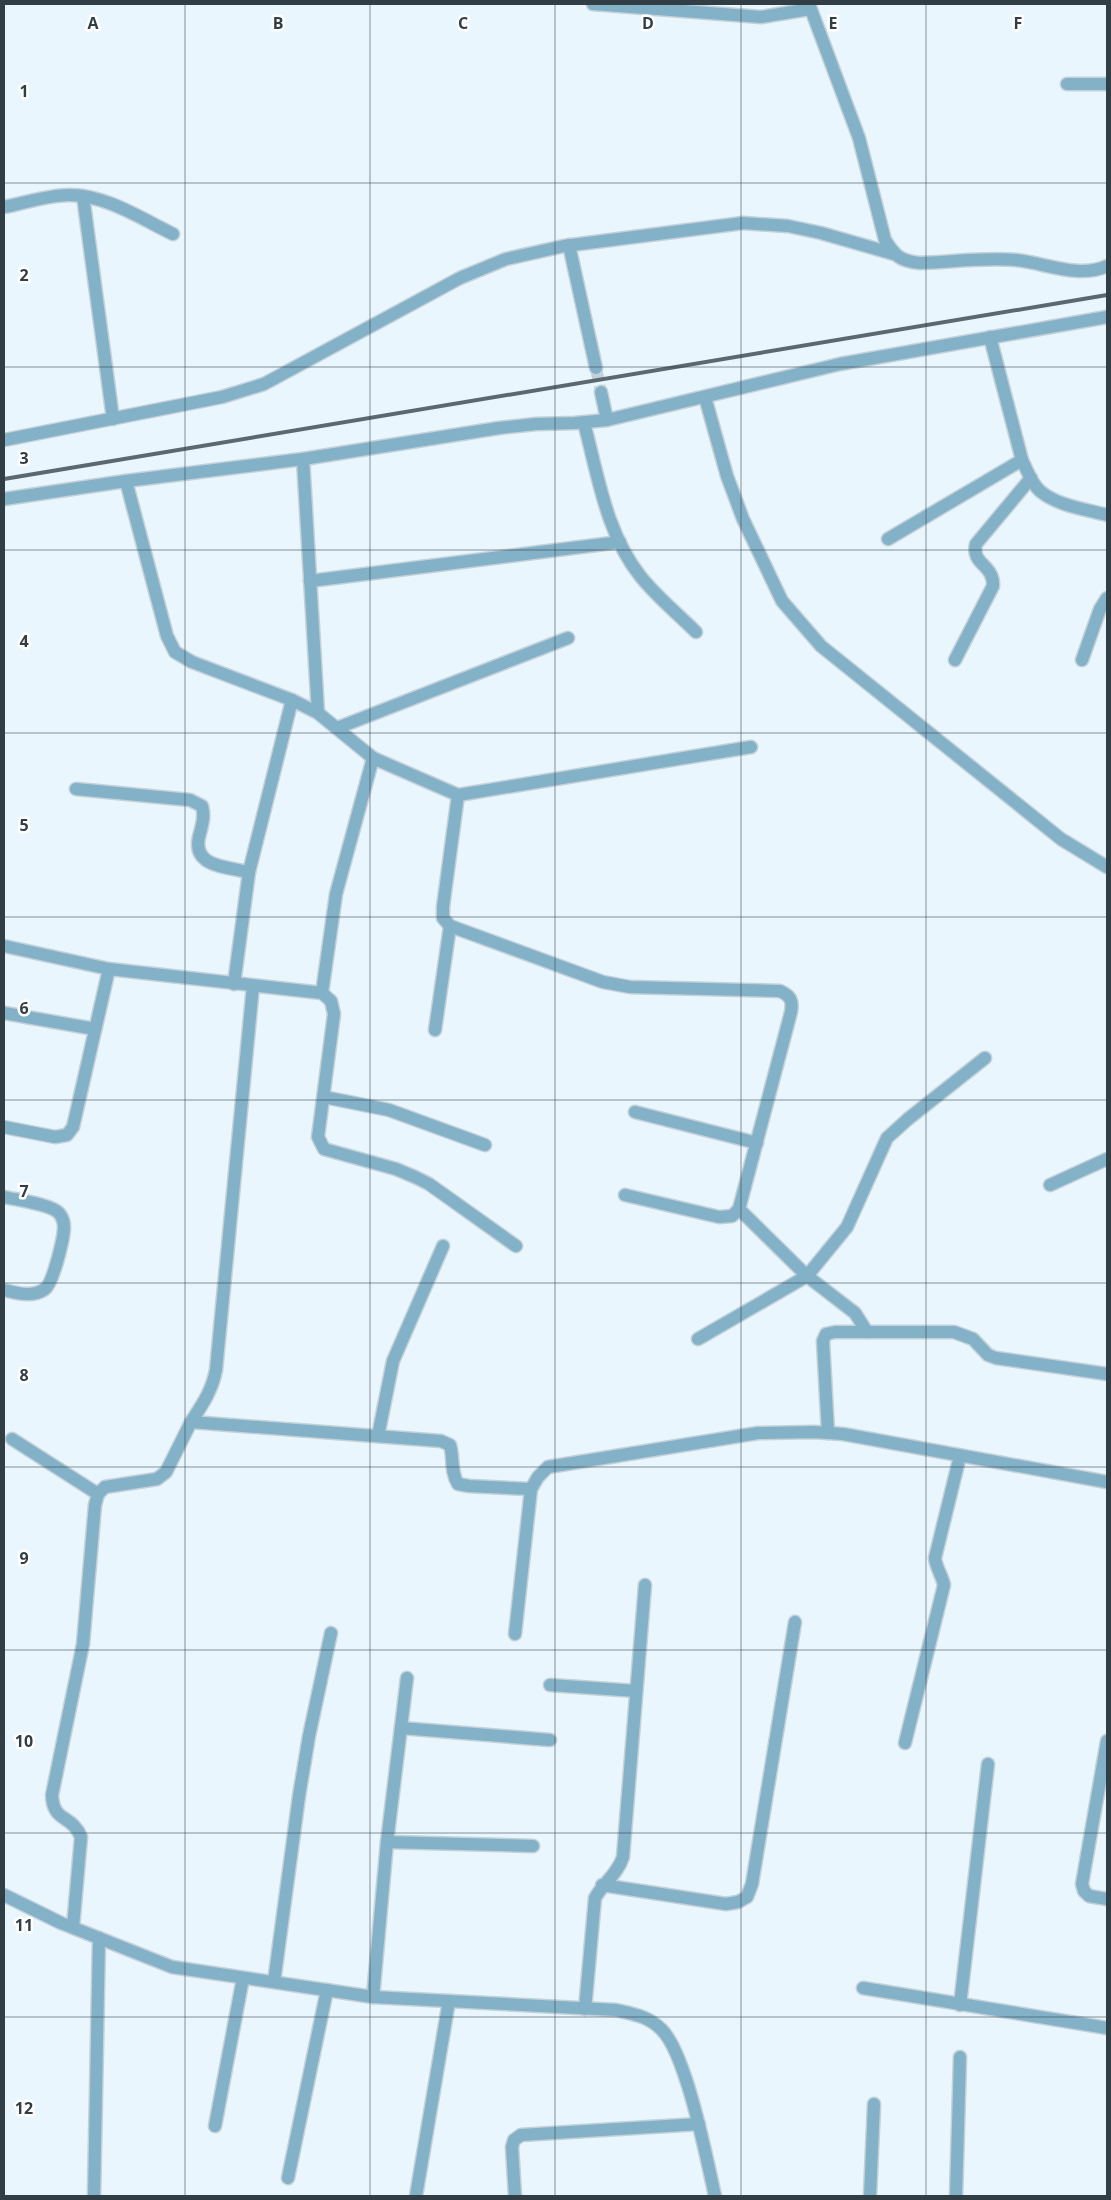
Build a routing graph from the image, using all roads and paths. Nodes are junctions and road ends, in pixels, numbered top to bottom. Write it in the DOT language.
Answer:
graph roads {
  1 [pos="594,4"];
  2 [pos="810,6"];
  3 [pos="1067,84"];
  4 [pos="1107,84"];
  5 [pos="83,196"];
  6 [pos="4,207"];
  7 [pos="173,234"];
  8 [pos="569,245"];
  9 [pos="894,254"];
  10 [pos="1107,266"];
  11 [pos="1107,317"];
  12 [pos="990,337"];
  13 [pos="596,368"];
  14 [pos="601,392"];
  15 [pos="705,396"];
  16 [pos="113,418"];
  17 [pos="607,420"];
  18 [pos="584,423"];
  19 [pos="4,440"];
  20 [pos="303,459"];
  21 [pos="1022,460"];
  22 [pos="1030,478"];
  23 [pos="126,481"];
  24 [pos="4,499"];
  25 [pos="1107,515"];
  26 [pos="888,539"];
  27 [pos="620,542"];
  28 [pos="310,581"];
  29 [pos="1107,598"];
  30 [pos="696,632"];
  31 [pos="568,638"];
  32 [pos="955,660"];
  33 [pos="1082,660"];
  34 [pos="292,700"];
  35 [pos="318,713"];
  36 [pos="337,728"];
  37 [pos="751,747"];
  38 [pos="373,758"];
  39 [pos="76,789"];
  40 [pos="458,795"];
  41 [pos="1107,867"];
  42 [pos="249,872"];
  43 [pos="450,926"];
  44 [pos="4,946"];
  45 [pos="109,969"];
  46 [pos="234,984"];
  47 [pos="252,986"];
  48 [pos="322,993"];
  49 [pos="4,1012"];
  50 [pos="95,1029"];
  51 [pos="435,1030"];
  52 [pos="985,1058"];
  53 [pos="324,1097"];
  54 [pos="635,1112"];
  55 [pos="4,1127"];
  56 [pos="757,1143"];
  57 [pos="485,1144"];
  58 [pos="1107,1159"];
  59 [pos="1050,1185"];
  60 [pos="625,1195"];
  61 [pos="4,1197"];
  62 [pos="739,1210"];
  63 [pos="443,1246"];
  64 [pos="516,1246"];
  65 [pos="807,1276"];
  66 [pos="4,1290"];
  67 [pos="867,1332"];
  68 [pos="698,1339"];
  69 [pos="1107,1374"];
  70 [pos="191,1422"];
  71 [pos="828,1433"];
  72 [pos="378,1436"];
  73 [pos="12,1439"];
  74 [pos="960,1456"];
  75 [pos="1107,1482"];
  76 [pos="531,1489"];
  77 [pos="98,1494"];
  78 [pos="645,1585"];
  79 [pos="794,1622"];
  80 [pos="331,1633"];
  81 [pos="515,1634"];
  82 [pos="407,1678"];
  83 [pos="550,1685"];
  84 [pos="636,1691"];
  85 [pos="401,1728"];
  86 [pos="550,1740"];
  87 [pos="1107,1741"];
  88 [pos="905,1744"];
  89 [pos="988,1764"];
  90 [pos="387,1842"];
  91 [pos="532,1846"];
  92 [pos="602,1885"];
  93 [pos="4,1895"];
  94 [pos="1107,1899"];
  95 [pos="73,1927"];
  96 [pos="98,1938"];
  97 [pos="243,1978"];
  98 [pos="274,1982"];
  99 [pos="863,1988"];
  100 [pos="327,1990"];
  101 [pos="373,1997"];
  102 [pos="449,2001"];
  103 [pos="960,2005"];
  104 [pos="585,2009"];
  105 [pos="1107,2028"];
  106 [pos="960,2057"];
  107 [pos="874,2104"];
  108 [pos="698,2124"];
  109 [pos="215,2126"];
  110 [pos="288,2178"];
  111 [pos="94,2196"];
  112 [pos="416,2196"];
  113 [pos="515,2196"];
  114 [pos="715,2196"];
  115 [pos="870,2196"];
  116 [pos="956,2196"];
  1 -- 2 [label="street"];
  2 -- 9 [label="street"];
  3 -- 4 [label="street"];
  5 -- 6 [label="street"];
  5 -- 7 [label="street"];
  5 -- 16 [label="street"];
  8 -- 9 [label="street"];
  8 -- 13 [label="street"];
  8 -- 16 [label="street"];
  9 -- 10 [label="street"];
  11 -- 12 [label="street"];
  12 -- 15 [label="street"];
  12 -- 21 [label="street"];
  14 -- 17 [label="street"];
  15 -- 17 [label="street"];
  15 -- 41 [label="street"];
  16 -- 19 [label="street"];
  17 -- 18 [label="street"];
  18 -- 20 [label="street"];
  18 -- 27 [label="street"];
  20 -- 23 [label="street"];
  20 -- 28 [label="street"];
  21 -- 22 [label="street"];
  21 -- 26 [label="street"];
  22 -- 25 [label="street"];
  22 -- 32 [label="street"];
  23 -- 24 [label="street"];
  23 -- 34 [label="street"];
  27 -- 28 [label="street"];
  27 -- 30 [label="street"];
  28 -- 35 [label="street"];
  29 -- 33 [label="street"];
  31 -- 36 [label="street"];
  34 -- 35 [label="street"];
  34 -- 42 [label="street"];
  35 -- 36 [label="street"];
  36 -- 38 [label="street"];
  37 -- 40 [label="street"];
  38 -- 40 [label="street"];
  38 -- 48 [label="street"];
  39 -- 42 [label="street"];
  40 -- 43 [label="street"];
  42 -- 46 [label="street"];
  43 -- 51 [label="street"];
  43 -- 56 [label="street"];
  44 -- 45 [label="street"];
  45 -- 46 [label="street"];
  45 -- 50 [label="street"];
  46 -- 47 [label="street"];
  47 -- 48 [label="street"];
  47 -- 70 [label="street"];
  48 -- 53 [label="street"];
  49 -- 50 [label="street"];
  50 -- 55 [label="street"];
  52 -- 65 [label="street"];
  53 -- 57 [label="street"];
  53 -- 64 [label="street"];
  54 -- 56 [label="street"];
  56 -- 62 [label="street"];
  58 -- 59 [label="street"];
  60 -- 62 [label="street"];
  61 -- 66 [label="street"];
  62 -- 65 [label="street"];
  63 -- 72 [label="street"];
  65 -- 67 [label="street"];
  65 -- 68 [label="street"];
  67 -- 69 [label="street"];
  67 -- 71 [label="street"];
  70 -- 72 [label="street"];
  70 -- 77 [label="street"];
  71 -- 74 [label="street"];
  71 -- 76 [label="street"];
  72 -- 76 [label="street"];
  73 -- 77 [label="street"];
  74 -- 75 [label="street"];
  74 -- 88 [label="street"];
  76 -- 81 [label="street"];
  77 -- 95 [label="street"];
  78 -- 84 [label="street"];
  79 -- 92 [label="street"];
  80 -- 98 [label="street"];
  82 -- 85 [label="street"];
  83 -- 84 [label="street"];
  84 -- 92 [label="street"];
  85 -- 86 [label="street"];
  85 -- 90 [label="street"];
  87 -- 94 [label="street"];
  89 -- 103 [label="street"];
  90 -- 91 [label="street"];
  90 -- 101 [label="street"];
  92 -- 104 [label="street"];
  93 -- 95 [label="street"];
  95 -- 96 [label="street"];
  96 -- 97 [label="street"];
  96 -- 111 [label="street"];
  97 -- 98 [label="street"];
  97 -- 109 [label="street"];
  98 -- 100 [label="street"];
  99 -- 103 [label="street"];
  100 -- 101 [label="street"];
  100 -- 110 [label="street"];
  101 -- 102 [label="street"];
  102 -- 104 [label="street"];
  102 -- 112 [label="street"];
  103 -- 105 [label="street"];
  104 -- 108 [label="street"];
  106 -- 116 [label="street"];
  107 -- 115 [label="street"];
  108 -- 113 [label="street"];
  108 -- 114 [label="street"];
}
